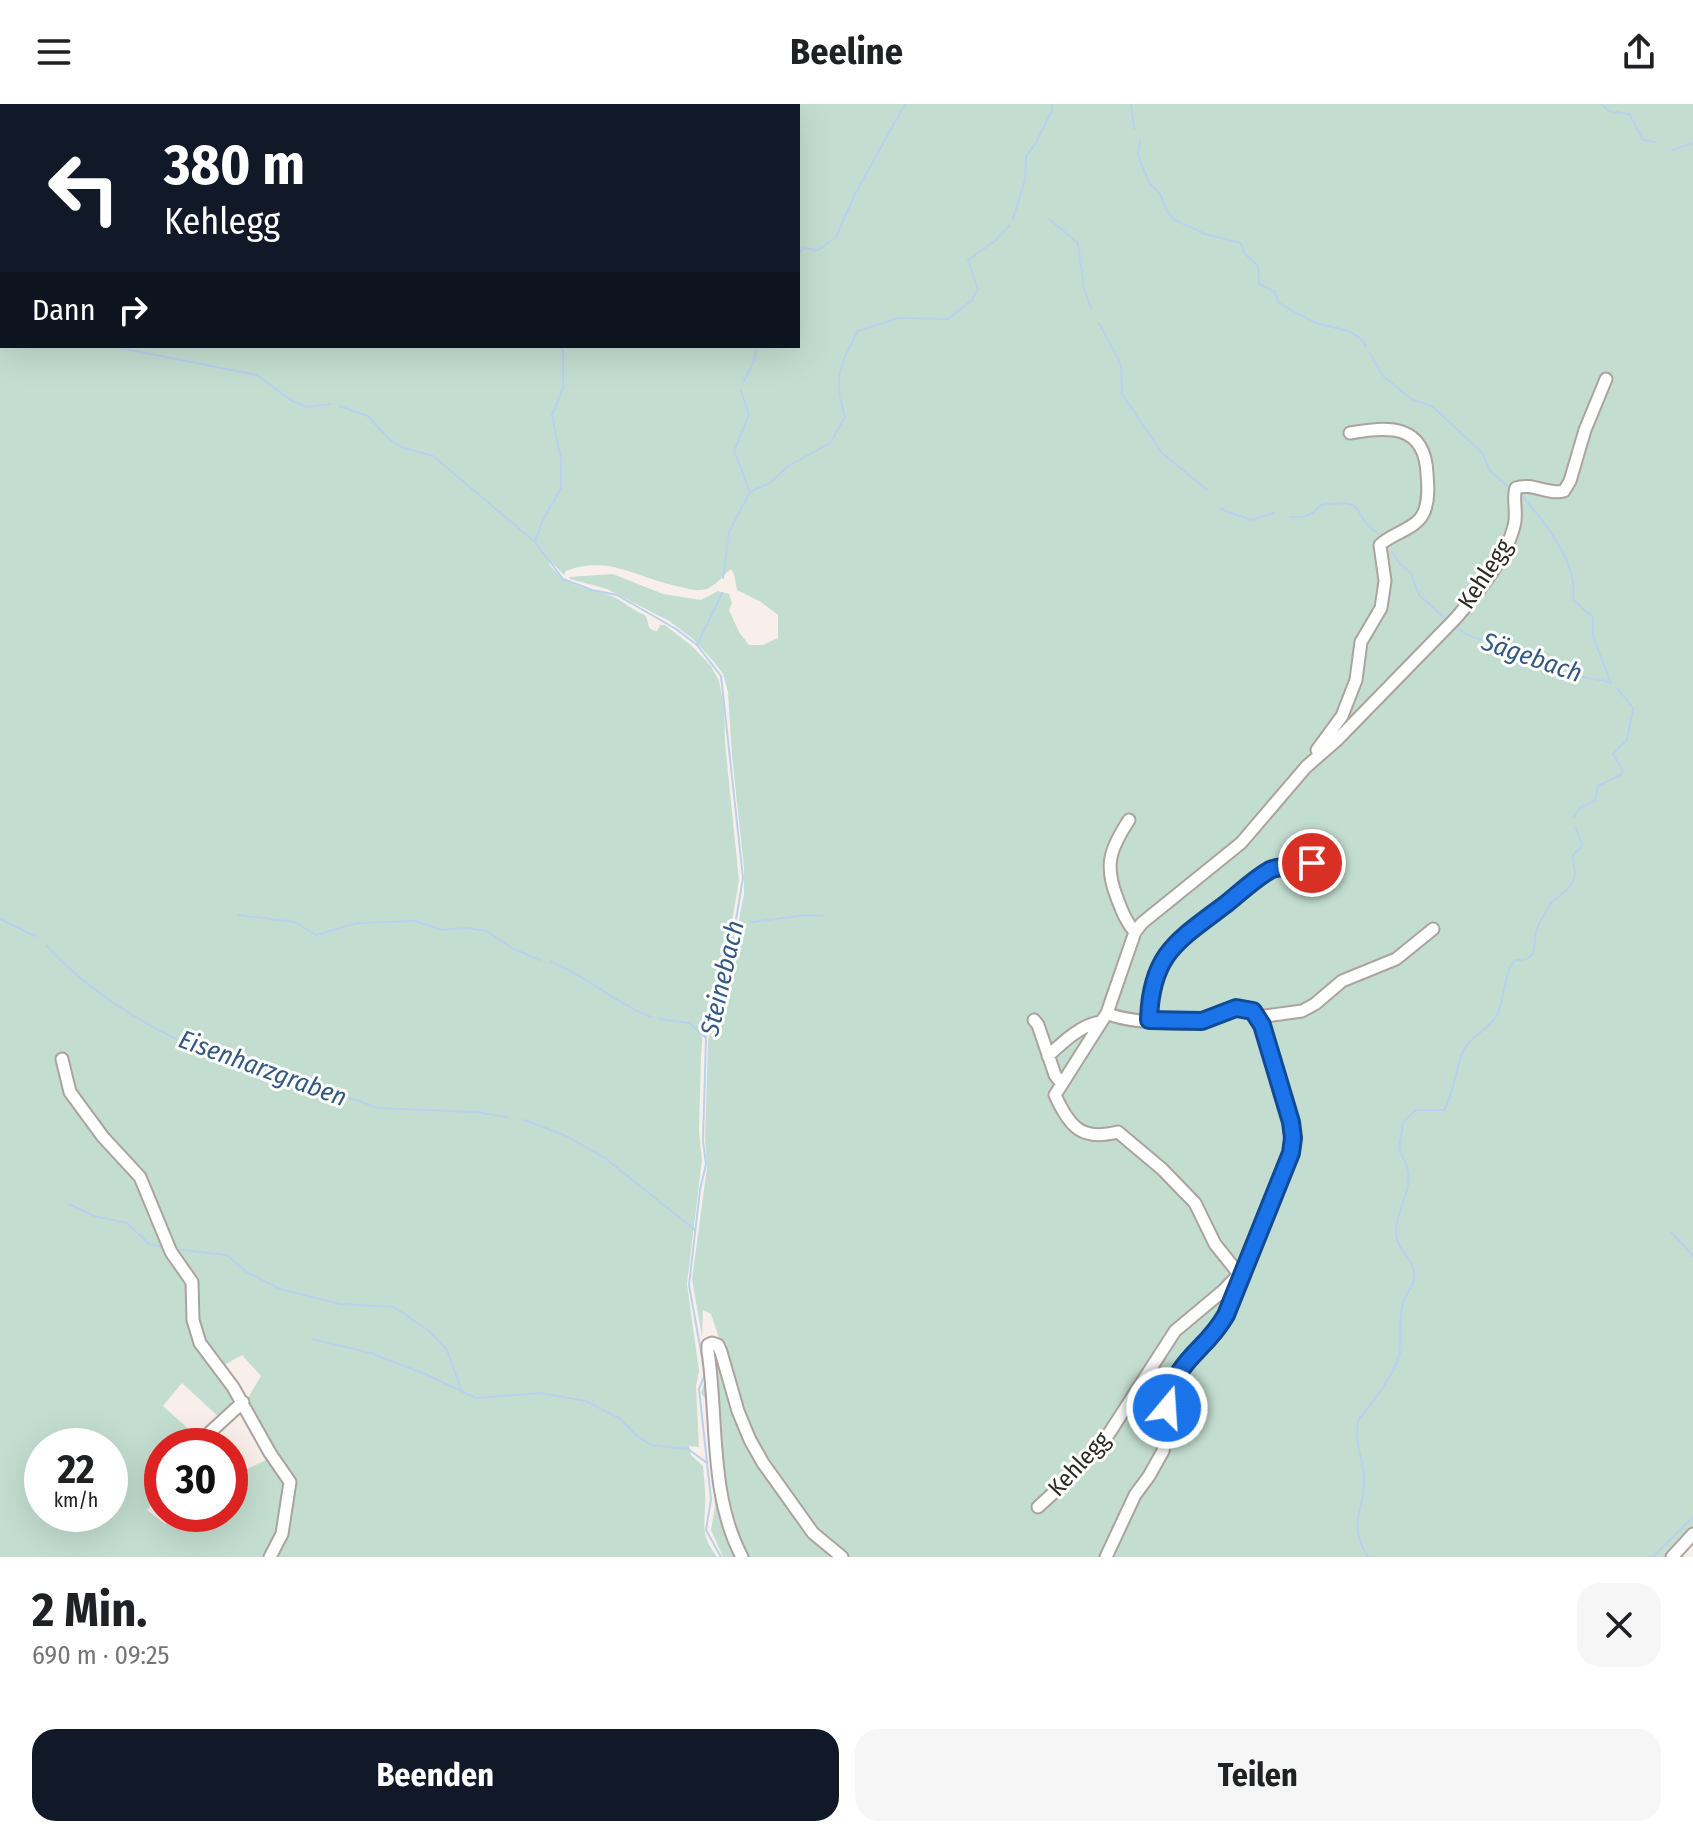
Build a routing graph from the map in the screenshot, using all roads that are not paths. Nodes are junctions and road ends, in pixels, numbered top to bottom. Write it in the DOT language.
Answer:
graph roads {
  1 [pos="1606,379"];
  2 [pos="1350,433"];
  3 [pos="1306,767"];
  4 [pos="1129,820"];
  5 [pos="1336,857"];
  6 [pos="1433,929"];
  7 [pos="1135,932"];
  8 [pos="1104,1017"];
  9 [pos="1258,1017"];
  10 [pos="1034,1020"];
  11 [pos="1149,1020"];
  12 [pos="1048,1056"];
  13 [pos="62,1059"];
  14 [pos="1061,1083"];
  15 [pos="1241,1275"];
  16 [pos="243,1402"];
  17 [pos="215,1428"];
  18 [pos="1038,1507"];
  19 [pos="1693,1534"];
  20 [pos="270,1557"];
  21 [pos="742,1557"];
  22 [pos="842,1557"];
  23 [pos="1106,1557"];
  24 [pos="1672,1557"];
  1 -- 3 [label="street, Kehlegg"];
  2 -- 3 [label="street, Kehlegg"];
  3 -- 7 [label="street, Kehlegg"];
  4 -- 7 [label="street"];
  5 -- 11 [label="street"];
  6 -- 9 [label="street"];
  7 -- 8 [label="street, Kehlegg"];
  8 -- 11 [label="street"];
  8 -- 12 [label="street"];
  8 -- 14 [label="street, Kehlegg"];
  9 -- 11 [label="street"];
  9 -- 15 [label="street, Kehlegg"];
  10 -- 12 [label="street"];
  12 -- 14 [label="street"];
  13 -- 16 [label="street"];
  14 -- 15 [label="street"];
  15 -- 18 [label="street, Kehlegg"];
  15 -- 23 [label="street, Kehlegg"];
  16 -- 17 [label="street"];
  16 -- 20 [label="street"];
  19 -- 24 [label="street"];
  21 -- 22 [label="street"];
}
